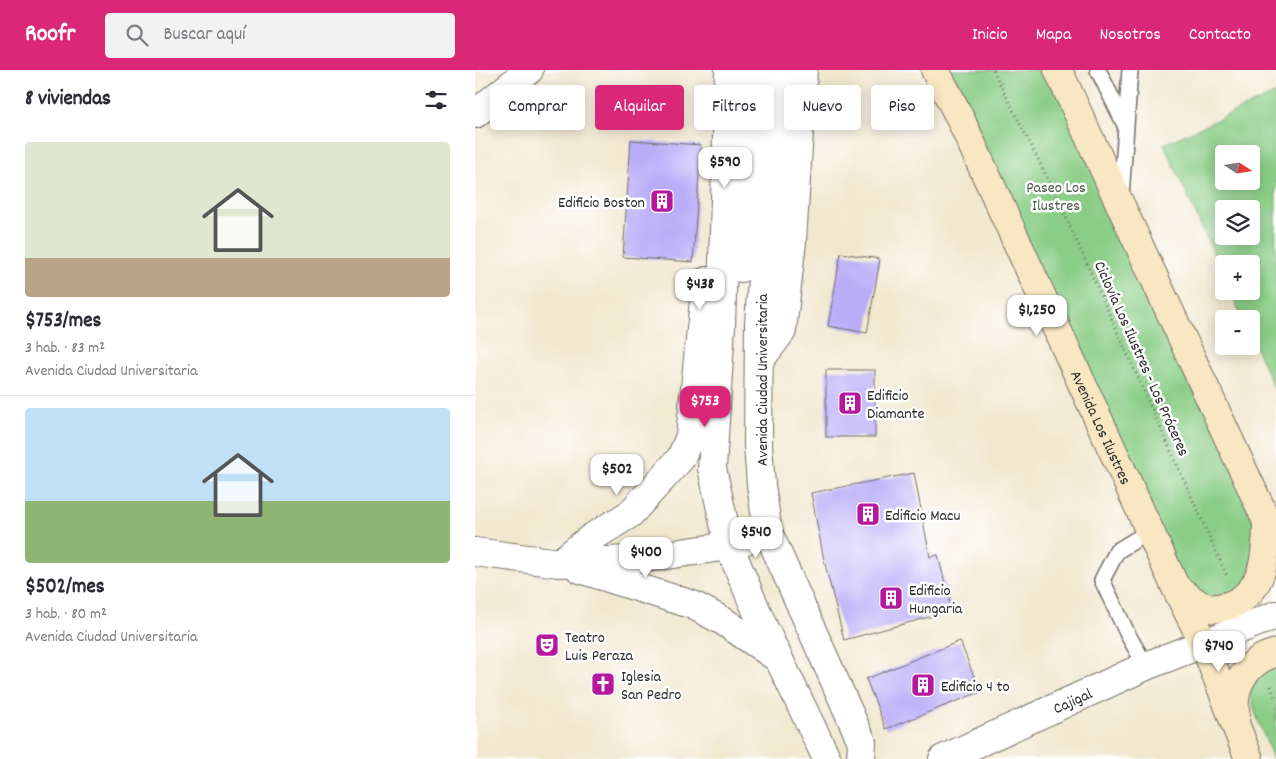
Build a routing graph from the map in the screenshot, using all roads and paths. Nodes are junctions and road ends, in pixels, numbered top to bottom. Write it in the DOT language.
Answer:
graph roads {
  1 [pos="529,70"];
  2 [pos="729,70"];
  3 [pos="754,70"];
  4 [pos="777,70"];
  5 [pos="803,70"];
  6 [pos="935,70"];
  7 [pos="993,70"];
  8 [pos="1058,70"];
  9 [pos="1098,70"];
  10 [pos="1130,70"];
  11 [pos="475,114"];
  12 [pos="1125,127"];
  13 [pos="1121,204"];
  14 [pos="760,360"];
  15 [pos="1273,529"];
  16 [pos="1150,531"];
  17 [pos="767,532"];
  18 [pos="729,546"];
  19 [pos="475,552"];
  20 [pos="559,563"];
  21 [pos="1175,586"];
  22 [pos="1238,603"];
  23 [pos="1276,615"];
  24 [pos="1204,644"];
  25 [pos="1276,653"];
  26 [pos="778,658"];
  27 [pos="1146,666"];
  28 [pos="1244,747"];
  29 [pos="827,759"];
  30 [pos="861,759"];
  31 [pos="943,759"];
  1 -- 11 [label="street"];
  2 -- 18 [label="street, Avenida Ciudad Universitaria"];
  2 -- 20 [label="street, Avenida Ciudad Universitaria"];
  3 -- 18 [label="street, Avenida Ciudad Universitaria"];
  4 -- 14 [label="street, Avenida Ciudad Universitaria"];
  5 -- 14 [label="street"];
  6 -- 16 [label="main road, Avenida Los Ilustres"];
  7 -- 22 [label="path, Ciclovía Los Ilustres - Los Próceres"];
  8 -- 13 [label="main road"];
  9 -- 12 [label="lane"];
  10 -- 12 [label="lane"];
  12 -- 13 [label="lane"];
  13 -- 15 [label="main road"];
  14 -- 17 [label="street, Avenida Ciudad Universitaria"];
  15 -- 22 [label="main road"];
  16 -- 21 [label="main road, Avenida Los Ilustres"];
  16 -- 27 [label="lane"];
  17 -- 18 [label="street"];
  17 -- 30 [label="street, Avenida Ciudad Universitaria"];
  18 -- 20 [label="street"];
  18 -- 26 [label="street, Avenida Ciudad Universitaria"];
  19 -- 20 [label="street"];
  20 -- 26 [label="street"];
  21 -- 22 [label="main road"];
  21 -- 24 [label="main road, Avenida Los Ilustres"];
  23 -- 24 [label="street, Cajigal"];
  24 -- 27 [label="street, Cajigal"];
  24 -- 28 [label="main road, Avenida Los Ilustres"];
  25 -- 28 [label="main road"];
  26 -- 29 [label="street, Avenida Ciudad Universitaria"];
  27 -- 31 [label="street, Cajigal"];
}
